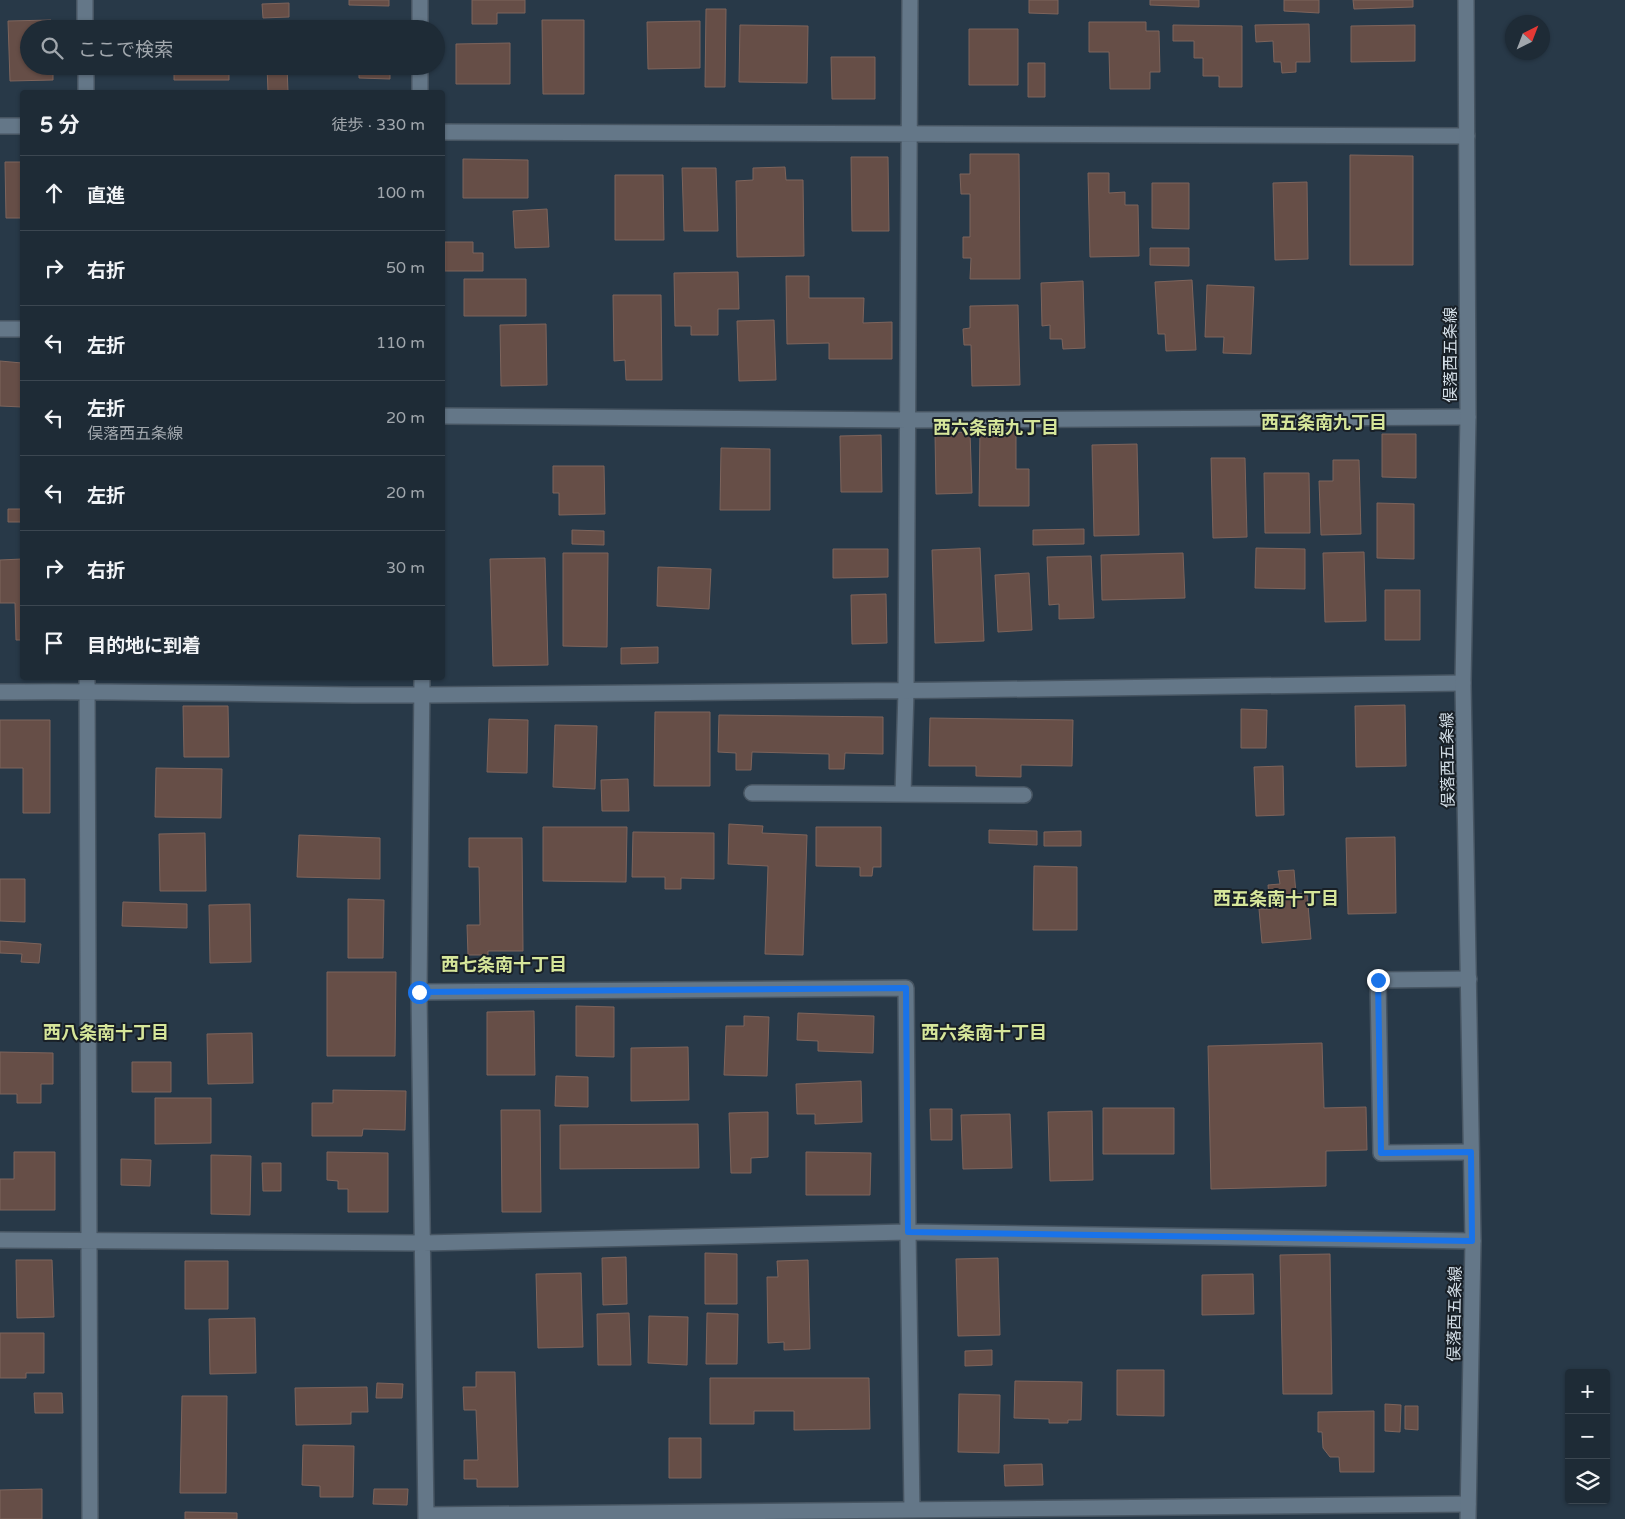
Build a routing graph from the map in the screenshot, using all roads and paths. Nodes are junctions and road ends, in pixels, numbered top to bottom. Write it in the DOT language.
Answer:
graph roads {
  1 [pos="86,0"];
  2 [pos="420,0"];
  3 [pos="910,0"];
  4 [pos="1466,0"];
  5 [pos="86,20"];
  6 [pos="420,20"];
  7 [pos="86,75"];
  8 [pos="420,75"];
  9 [pos="86,90"];
  10 [pos="420,90"];
  11 [pos="0,126"];
  12 [pos="20,126"];
  13 [pos="445,132"];
  14 [pos="909,134"];
  15 [pos="1468,136"];
  16 [pos="0,329"];
  17 [pos="20,329"];
  18 [pos="445,416"];
  19 [pos="1468,417"];
  20 [pos="908,420"];
  21 [pos="422,680"];
  22 [pos="1463,683"];
  23 [pos="87,684"];
  24 [pos="906,691"];
  25 [pos="0,692"];
  26 [pos="422,695"];
  27 [pos="752,793"];
  28 [pos="903,794"];
  29 [pos="1024,794"];
  30 [pos="1469,979"];
  31 [pos="419,992"];
  32 [pos="1471,1152"];
  33 [pos="908,1232"];
  34 [pos="0,1240"];
  35 [pos="1472,1241"];
  36 [pos="89,1242"];
  37 [pos="423,1243"];
  38 [pos="912,1510"];
  39 [pos="1468,1512"];
  40 [pos="426,1517"];
  41 [pos="90,1519"];
  1 -- 5 [label="street"];
  2 -- 6 [label="street"];
  3 -- 14 [label="street"];
  4 -- 15 [label="street, 俣落西五条線"];
  7 -- 9 [label="street"];
  8 -- 10 [label="street"];
  11 -- 12 [label="street"];
  13 -- 14 [label="street"];
  14 -- 15 [label="street"];
  14 -- 20 [label="street"];
  15 -- 19 [label="street, 俣落西五条線"];
  16 -- 17 [label="street"];
  18 -- 20 [label="street"];
  19 -- 20 [label="street"];
  19 -- 22 [label="street, 俣落西五条線"];
  20 -- 24 [label="street"];
  21 -- 26 [label="street"];
  22 -- 24 [label="street"];
  22 -- 30 [label="street, 俣落西五条線"];
  23 -- 25 [label="street"];
  23 -- 26 [label="street"];
  23 -- 36 [label="street"];
  24 -- 26 [label="street"];
  24 -- 28 [label="street"];
  26 -- 31 [label="street"];
  27 -- 28 [label="street"];
  28 -- 29 [label="street"];
  30 -- 32 [label="street, 俣落西五条線"];
  30 -- 32 [label="street"];
  31 -- 33 [label="street"];
  31 -- 37 [label="street"];
  32 -- 35 [label="street, 俣落西五条線"];
  33 -- 35 [label="street"];
  33 -- 37 [label="street"];
  33 -- 38 [label="street"];
  34 -- 36 [label="street"];
  35 -- 39 [label="street, 俣落西五条線"];
  36 -- 37 [label="street"];
  36 -- 41 [label="street"];
  37 -- 40 [label="street"];
  38 -- 39 [label="street"];
  38 -- 40 [label="street"];
}
